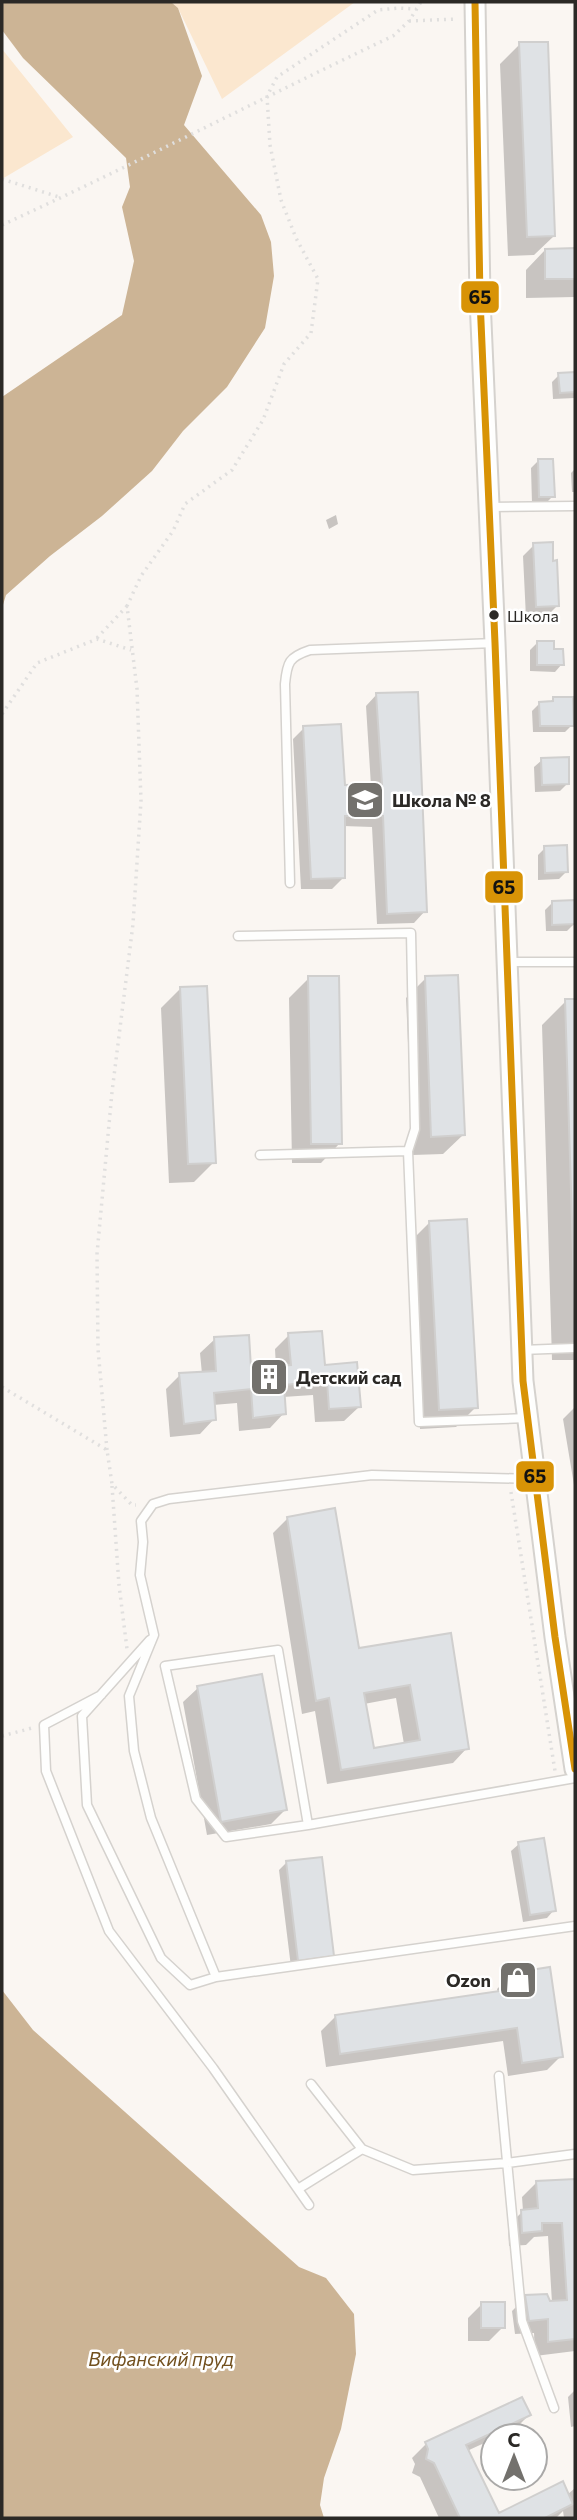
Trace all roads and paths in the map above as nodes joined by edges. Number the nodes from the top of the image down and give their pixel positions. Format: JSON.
{"nodes":[{"id":1,"x":421,"y":2,"type":"edge"},
{"id":2,"x":475,"y":2,"type":"edge"},
{"id":3,"x":416,"y":9,"type":"junction"},
{"id":4,"x":457,"y":19,"type":"dead end"},
{"id":5,"x":409,"y":21,"type":"junction"},
{"id":6,"x":267,"y":96,"type":"junction"},
{"id":7,"x":2,"y":179,"type":"edge"},
{"id":8,"x":61,"y":198,"type":"junction"},
{"id":9,"x":2,"y":225,"type":"edge"},
{"id":10,"x":575,"y":506,"type":"edge"},
{"id":11,"x":489,"y":507,"type":"junction"},
{"id":12,"x":127,"y":606,"type":"junction"},
{"id":13,"x":97,"y":639,"type":"junction"},
{"id":14,"x":495,"y":643,"type":"junction"},
{"id":15,"x":131,"y":650,"type":"junction"},
{"id":16,"x":2,"y":714,"type":"edge"},
{"id":17,"x":290,"y":883,"type":"dead end"},
{"id":18,"x":238,"y":936,"type":"dead end"},
{"id":19,"x":507,"y":962,"type":"junction"},
{"id":20,"x":575,"y":962,"type":"edge"},
{"id":21,"x":408,"y":1151,"type":"junction"},
{"id":22,"x":260,"y":1155,"type":"dead end"},
{"id":23,"x":575,"y":1348,"type":"edge"},
{"id":24,"x":521,"y":1350,"type":"junction"},
{"id":25,"x":2,"y":1387,"type":"edge"},
{"id":26,"x":527,"y":1418,"type":"junction"},
{"id":27,"x":107,"y":1450,"type":"junction"},
{"id":28,"x":509,"y":1479,"type":"junction"},
{"id":29,"x":534,"y":1479,"type":"junction"},
{"id":30,"x":112,"y":1484,"type":"junction"},
{"id":31,"x":152,"y":1504,"type":"junction"},
{"id":32,"x":154,"y":1635,"type":"junction"},
{"id":33,"x":126,"y":1667,"type":"junction"},
{"id":34,"x":101,"y":1695,"type":"junction"},
{"id":35,"x":44,"y":1725,"type":"junction"},
{"id":36,"x":2,"y":1736,"type":"edge"},
{"id":37,"x":575,"y":1769,"type":"edge"},
{"id":38,"x":575,"y":1778,"type":"edge"},
{"id":39,"x":556,"y":1782,"type":"junction"},
{"id":40,"x":308,"y":1825,"type":"junction"},
{"id":41,"x":575,"y":1926,"type":"edge"},
{"id":42,"x":216,"y":1977,"type":"junction"},
{"id":43,"x":499,"y":2076,"type":"dead end"},
{"id":44,"x":311,"y":2084,"type":"dead end"},
{"id":45,"x":362,"y":2149,"type":"junction"},
{"id":46,"x":575,"y":2154,"type":"edge"},
{"id":47,"x":507,"y":2163,"type":"junction"},
{"id":48,"x":298,"y":2189,"type":"junction"},
{"id":49,"x":309,"y":2205,"type":"dead end"},
{"id":50,"x":554,"y":2408,"type":"dead end"}],
"edges":[{"from":1,"to":3,"type":"path"},
{"from":2,"to":11,"type":"street"},
{"from":3,"to":5,"type":"path"},
{"from":3,"to":6,"type":"path"},
{"from":4,"to":5,"type":"path"},
{"from":5,"to":6,"type":"path"},
{"from":6,"to":8,"type":"path"},
{"from":6,"to":12,"type":"path"},
{"from":7,"to":8,"type":"path"},
{"from":8,"to":9,"type":"path"},
{"from":10,"to":11,"type":"lane"},
{"from":11,"to":14,"type":"street"},
{"from":12,"to":13,"type":"path"},
{"from":12,"to":15,"type":"path"},
{"from":13,"to":15,"type":"path"},
{"from":13,"to":16,"type":"path"},
{"from":14,"to":17,"type":"lane"},
{"from":14,"to":19,"type":"street"},
{"from":15,"to":27,"type":"path"},
{"from":18,"to":21,"type":"lane"},
{"from":19,"to":20,"type":"lane"},
{"from":19,"to":24,"type":"street"},
{"from":21,"to":22,"type":"lane"},
{"from":21,"to":26,"type":"lane"},
{"from":23,"to":24,"type":"lane"},
{"from":24,"to":26,"type":"street"},
{"from":25,"to":27,"type":"path"},
{"from":26,"to":29,"type":"street"},
{"from":27,"to":30,"type":"path"},
{"from":28,"to":29,"type":"lane"},
{"from":28,"to":31,"type":"lane"},
{"from":28,"to":39,"type":"path"},
{"from":29,"to":37,"type":"street"},
{"from":30,"to":31,"type":"path"},
{"from":30,"to":33,"type":"path"},
{"from":31,"to":32,"type":"lane"},
{"from":32,"to":33,"type":"lane"},
{"from":32,"to":42,"type":"lane"},
{"from":33,"to":34,"type":"lane"},
{"from":34,"to":35,"type":"lane"},
{"from":34,"to":42,"type":"lane"},
{"from":35,"to":36,"type":"path"},
{"from":35,"to":48,"type":"lane"},
{"from":38,"to":39,"type":"lane"},
{"from":39,"to":40,"type":"lane"},
{"from":40,"to":40,"type":"lane"},
{"from":41,"to":42,"type":"lane"},
{"from":43,"to":47,"type":"lane"},
{"from":44,"to":45,"type":"lane"},
{"from":45,"to":47,"type":"lane"},
{"from":45,"to":48,"type":"lane"},
{"from":46,"to":47,"type":"lane"},
{"from":47,"to":50,"type":"lane"},
{"from":48,"to":49,"type":"lane"}]}
